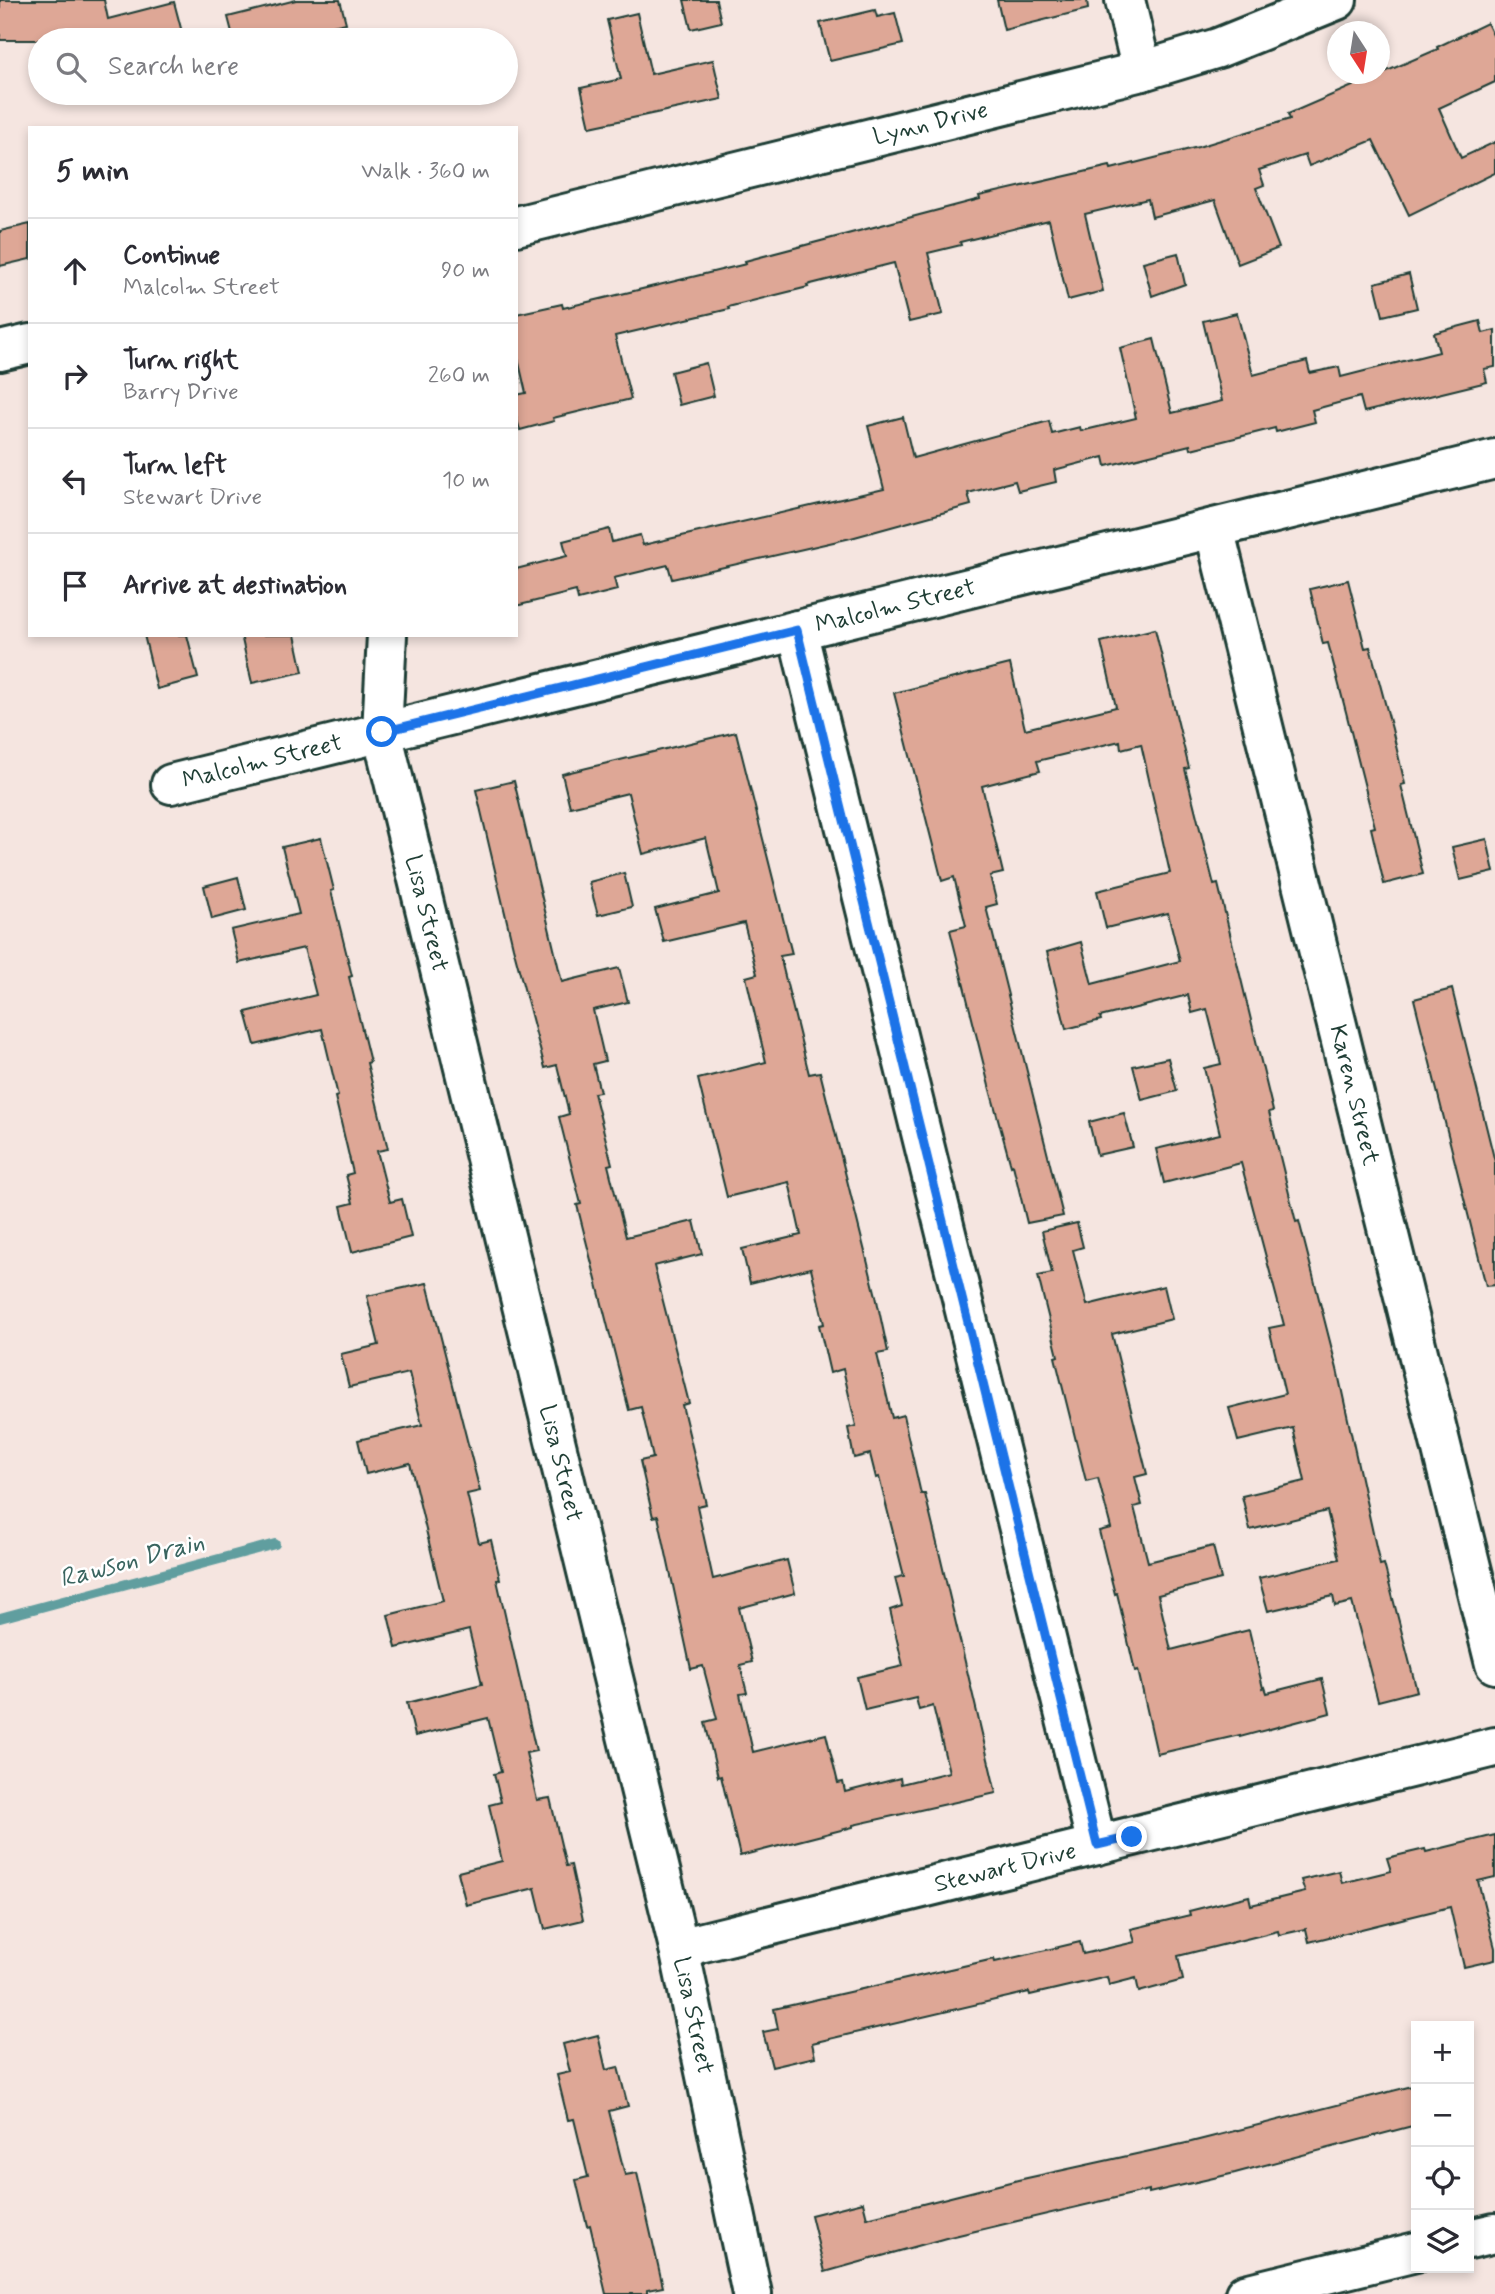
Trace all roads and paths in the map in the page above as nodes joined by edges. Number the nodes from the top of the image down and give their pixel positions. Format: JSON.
{"nodes":[{"id":1,"x":1125,"y":0,"type":"edge"},
{"id":2,"x":1337,"y":0,"type":"edge"},
{"id":3,"x":1142,"y":71,"type":"junction"},
{"id":4,"x":518,"y":226,"type":"edge"},
{"id":5,"x":28,"y":344,"type":"edge"},
{"id":6,"x":0,"y":351,"type":"edge"},
{"id":7,"x":1495,"y":458,"type":"edge"},
{"id":8,"x":1214,"y":528,"type":"junction"},
{"id":9,"x":797,"y":630,"type":"junction"},
{"id":10,"x":387,"y":637,"type":"edge"},
{"id":11,"x":382,"y":732,"type":"junction"},
{"id":12,"x":171,"y":784,"type":"dead end"},
{"id":13,"x":1495,"y":1664,"type":"edge"},
{"id":14,"x":1495,"y":1747,"type":"edge"},
{"id":15,"x":1097,"y":1845,"type":"junction"},
{"id":16,"x":679,"y":1948,"type":"junction"},
{"id":17,"x":1495,"y":2233,"type":"edge"},
{"id":18,"x":1474,"y":2238,"type":"edge"},
{"id":19,"x":1411,"y":2253,"type":"edge"},
{"id":20,"x":752,"y":2294,"type":"edge"},
{"id":21,"x":1245,"y":2294,"type":"edge"}],
"edges":[{"from":1,"to":3,"type":"street"},
{"from":2,"to":3,"type":"street","name":"Lynn Drive"},
{"from":3,"to":4,"type":"street","name":"Lynn Drive"},
{"from":5,"to":6,"type":"street"},
{"from":7,"to":8,"type":"street","name":"Malcolm Street"},
{"from":8,"to":9,"type":"street","name":"Malcolm Street"},
{"from":8,"to":13,"type":"street","name":"Karen Street"},
{"from":9,"to":11,"type":"street","name":"Malcolm Street"},
{"from":9,"to":15,"type":"street"},
{"from":10,"to":11,"type":"street","name":"Lisa Street"},
{"from":11,"to":12,"type":"street","name":"Malcolm Street"},
{"from":11,"to":16,"type":"street","name":"Lisa Street"},
{"from":14,"to":15,"type":"street","name":"Stewart Drive"},
{"from":15,"to":16,"type":"street","name":"Stewart Drive"},
{"from":16,"to":20,"type":"street","name":"Lisa Street"},
{"from":17,"to":18,"type":"street"},
{"from":19,"to":21,"type":"street"}]}
